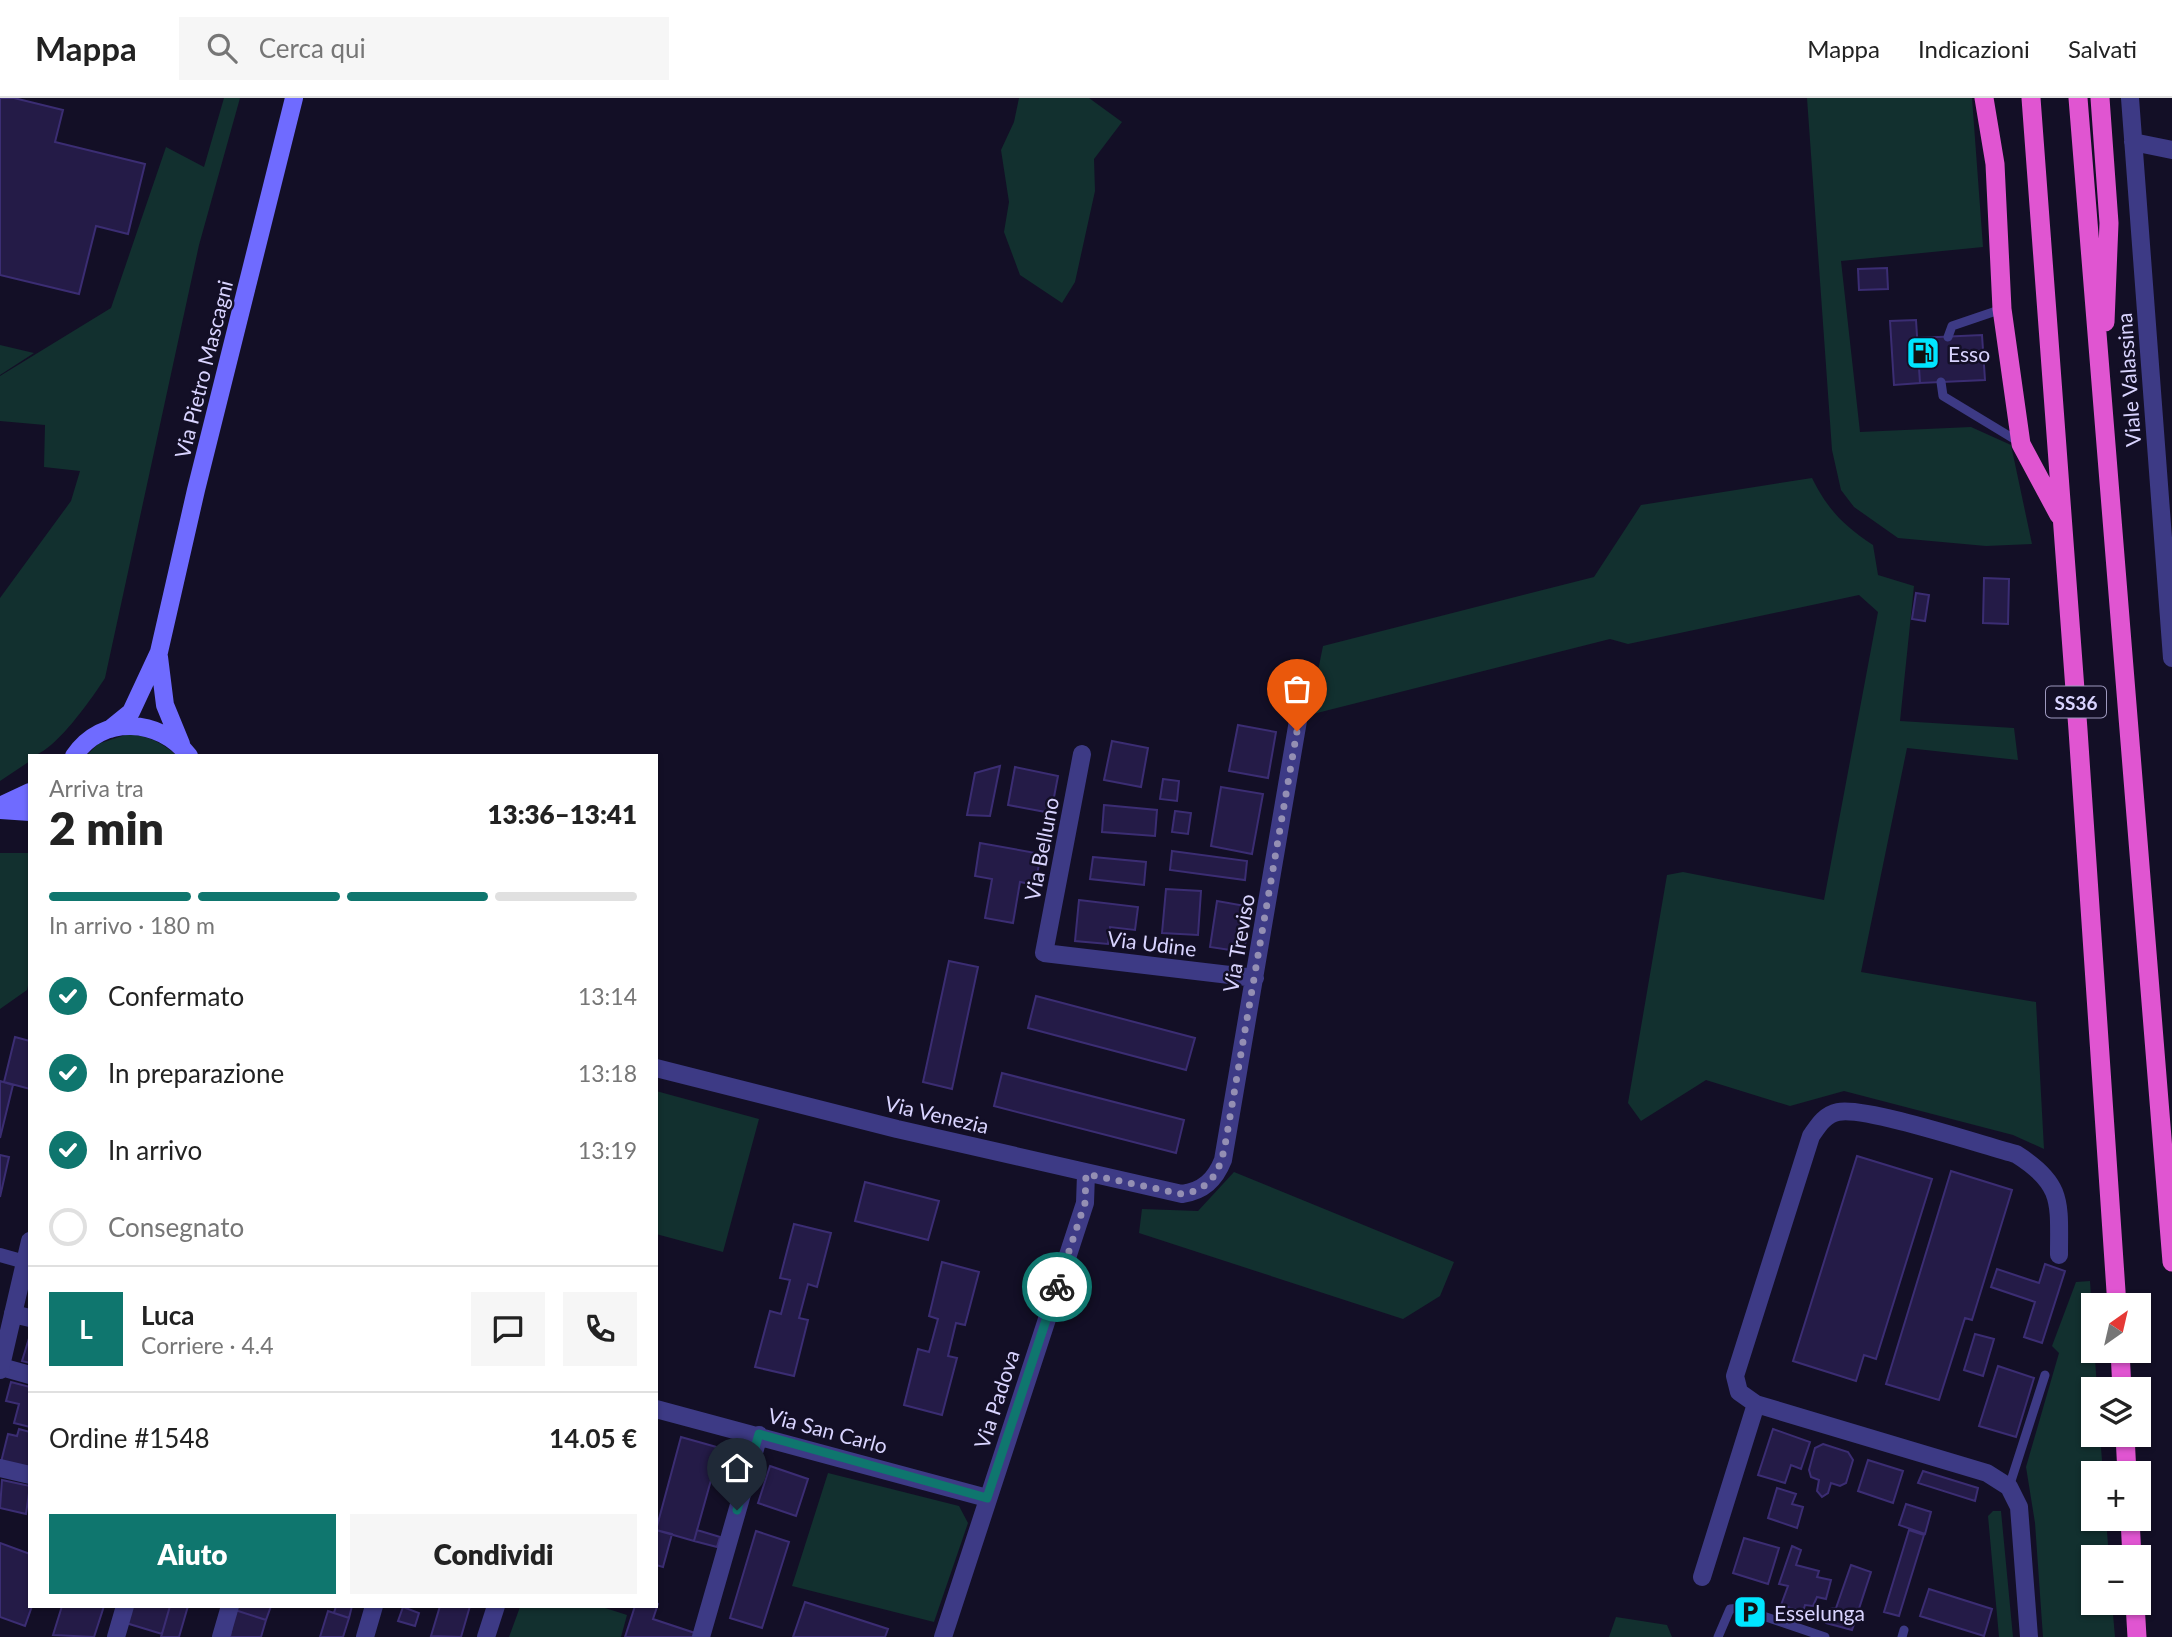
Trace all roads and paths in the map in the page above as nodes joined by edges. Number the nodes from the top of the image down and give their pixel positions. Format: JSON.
{"nodes":[{"id":1,"x":295,"y":98,"type":"edge"},
{"id":2,"x":1984,"y":98,"type":"edge"},
{"id":3,"x":1990,"y":98,"type":"edge"},
{"id":4,"x":2031,"y":98,"type":"edge"},
{"id":5,"x":2078,"y":98,"type":"edge"},
{"id":6,"x":2100,"y":98,"type":"edge"},
{"id":7,"x":2130,"y":98,"type":"edge"},
{"id":8,"x":2133,"y":142,"type":"junction"},
{"id":9,"x":2172,"y":150,"type":"edge"},
{"id":10,"x":1995,"y":164,"type":"junction"},
{"id":11,"x":2002,"y":309,"type":"junction"},
{"id":12,"x":1948,"y":337,"type":"dead end"},
{"id":13,"x":1941,"y":382,"type":"dead end"},
{"id":14,"x":2102,"y":414,"type":"junction"},
{"id":15,"x":2021,"y":444,"type":"junction"},
{"id":16,"x":2165,"y":472,"type":"edge"},
{"id":17,"x":2063,"y":523,"type":"junction"},
{"id":18,"x":159,"y":652,"type":"junction"},
{"id":19,"x":2172,"y":658,"type":"edge"},
{"id":20,"x":1301,"y":703,"type":"dead end"},
{"id":21,"x":110,"y":729,"type":"junction"},
{"id":22,"x":186,"y":752,"type":"edge"},
{"id":23,"x":76,"y":754,"type":"edge"},
{"id":24,"x":1082,"y":754,"type":"dead end"},
{"id":25,"x":28,"y":793,"type":"edge"},
{"id":26,"x":0,"y":808,"type":"edge"},
{"id":27,"x":28,"y":812,"type":"edge"},
{"id":28,"x":1044,"y":953,"type":"joint"},
{"id":29,"x":1255,"y":978,"type":"junction"},
{"id":30,"x":658,"y":1068,"type":"edge"},
{"id":31,"x":1086,"y":1174,"type":"junction"},
{"id":32,"x":1206,"y":1185,"type":"joint"},
{"id":33,"x":28,"y":1252,"type":"edge"},
{"id":34,"x":0,"y":1255,"type":"edge"},
{"id":35,"x":2059,"y":1255,"type":"dead end"},
{"id":36,"x":2172,"y":1262,"type":"edge"},
{"id":37,"x":2116,"y":1293,"type":"edge"},
{"id":38,"x":21,"y":1316,"type":"edge"},
{"id":39,"x":0,"y":1369,"type":"edge"},
{"id":40,"x":28,"y":1375,"type":"edge"},
{"id":41,"x":2045,"y":1375,"type":"dead end"},
{"id":42,"x":1756,"y":1404,"type":"junction"},
{"id":43,"x":658,"y":1409,"type":"edge"},
{"id":44,"x":759,"y":1434,"type":"junction"},
{"id":45,"x":0,"y":1468,"type":"edge"},
{"id":46,"x":28,"y":1475,"type":"edge"},
{"id":47,"x":2009,"y":1487,"type":"junction"},
{"id":48,"x":987,"y":1498,"type":"junction"},
{"id":49,"x":1702,"y":1577,"type":"dead end"},
{"id":50,"x":124,"y":1608,"type":"edge"},
{"id":51,"x":229,"y":1608,"type":"edge"},
{"id":52,"x":373,"y":1608,"type":"edge"},
{"id":53,"x":495,"y":1608,"type":"edge"},
{"id":54,"x":2136,"y":1615,"type":"edge"},
{"id":55,"x":116,"y":1637,"type":"edge"},
{"id":56,"x":221,"y":1637,"type":"edge"},
{"id":57,"x":365,"y":1637,"type":"edge"},
{"id":58,"x":486,"y":1637,"type":"edge"},
{"id":59,"x":701,"y":1637,"type":"edge"},
{"id":60,"x":943,"y":1637,"type":"edge"},
{"id":61,"x":1718,"y":1637,"type":"edge"},
{"id":62,"x":1825,"y":1637,"type":"edge"},
{"id":63,"x":2029,"y":1637,"type":"edge"},
{"id":64,"x":2137,"y":1637,"type":"edge"}],
"edges":[{"from":1,"to":18,"type":"main road","name":"Via Pietro Mascagni"},
{"from":2,"to":10,"type":"highway"},
{"from":3,"to":10,"type":"highway"},
{"from":4,"to":17,"type":"highway","number":"SS36"},
{"from":5,"to":14,"type":"highway","number":"SS36"},
{"from":6,"to":14,"type":"highway"},
{"from":7,"to":8,"type":"street","name":"Viale Valassina"},
{"from":8,"to":9,"type":"street"},
{"from":8,"to":16,"type":"street","name":"Viale Valassina"},
{"from":10,"to":11,"type":"highway"},
{"from":11,"to":12,"type":"lane"},
{"from":11,"to":15,"type":"highway"},
{"from":13,"to":15,"type":"lane"},
{"from":14,"to":36,"type":"highway","number":"SS36"},
{"from":15,"to":17,"type":"highway"},
{"from":16,"to":19,"type":"street","name":"Viale Valassina"},
{"from":17,"to":37,"type":"highway","number":"SS36"},
{"from":18,"to":21,"type":"main road","name":"Via Pietro Mascagni"},
{"from":18,"to":22,"type":"main road","name":"Via Pietro Mascagni"},
{"from":20,"to":29,"type":"street","name":"Via Treviso"},
{"from":21,"to":22,"type":"main road"},
{"from":21,"to":23,"type":"main road","name":"Via Pietro Mascagni"},
{"from":24,"to":28,"type":"street","name":"Via Belluno"},
{"from":25,"to":26,"type":"main road"},
{"from":26,"to":27,"type":"main road"},
{"from":28,"to":29,"type":"street","name":"Via Udine"},
{"from":29,"to":32,"type":"street","name":"Via Treviso"},
{"from":30,"to":31,"type":"street","name":"Via Venezia"},
{"from":31,"to":32,"type":"street","name":"Via Venezia"},
{"from":31,"to":48,"type":"street","name":"Via Padova"},
{"from":33,"to":34,"type":"street"},
{"from":33,"to":38,"type":"street"},
{"from":35,"to":42,"type":"street"},
{"from":38,"to":39,"type":"street"},
{"from":39,"to":40,"type":"street"},
{"from":41,"to":47,"type":"lane"},
{"from":42,"to":47,"type":"street"},
{"from":42,"to":49,"type":"street"},
{"from":43,"to":44,"type":"street","name":"Via San Carlo"},
{"from":44,"to":48,"type":"street","name":"Via San Carlo"},
{"from":44,"to":59,"type":"street"},
{"from":45,"to":46,"type":"street"},
{"from":47,"to":63,"type":"street"},
{"from":48,"to":60,"type":"street","name":"Via Padova"},
{"from":50,"to":55,"type":"street"},
{"from":51,"to":56,"type":"street"},
{"from":52,"to":57,"type":"street"},
{"from":53,"to":58,"type":"street"},
{"from":54,"to":64,"type":"highway"},
{"from":61,"to":62,"type":"lane"}]}
